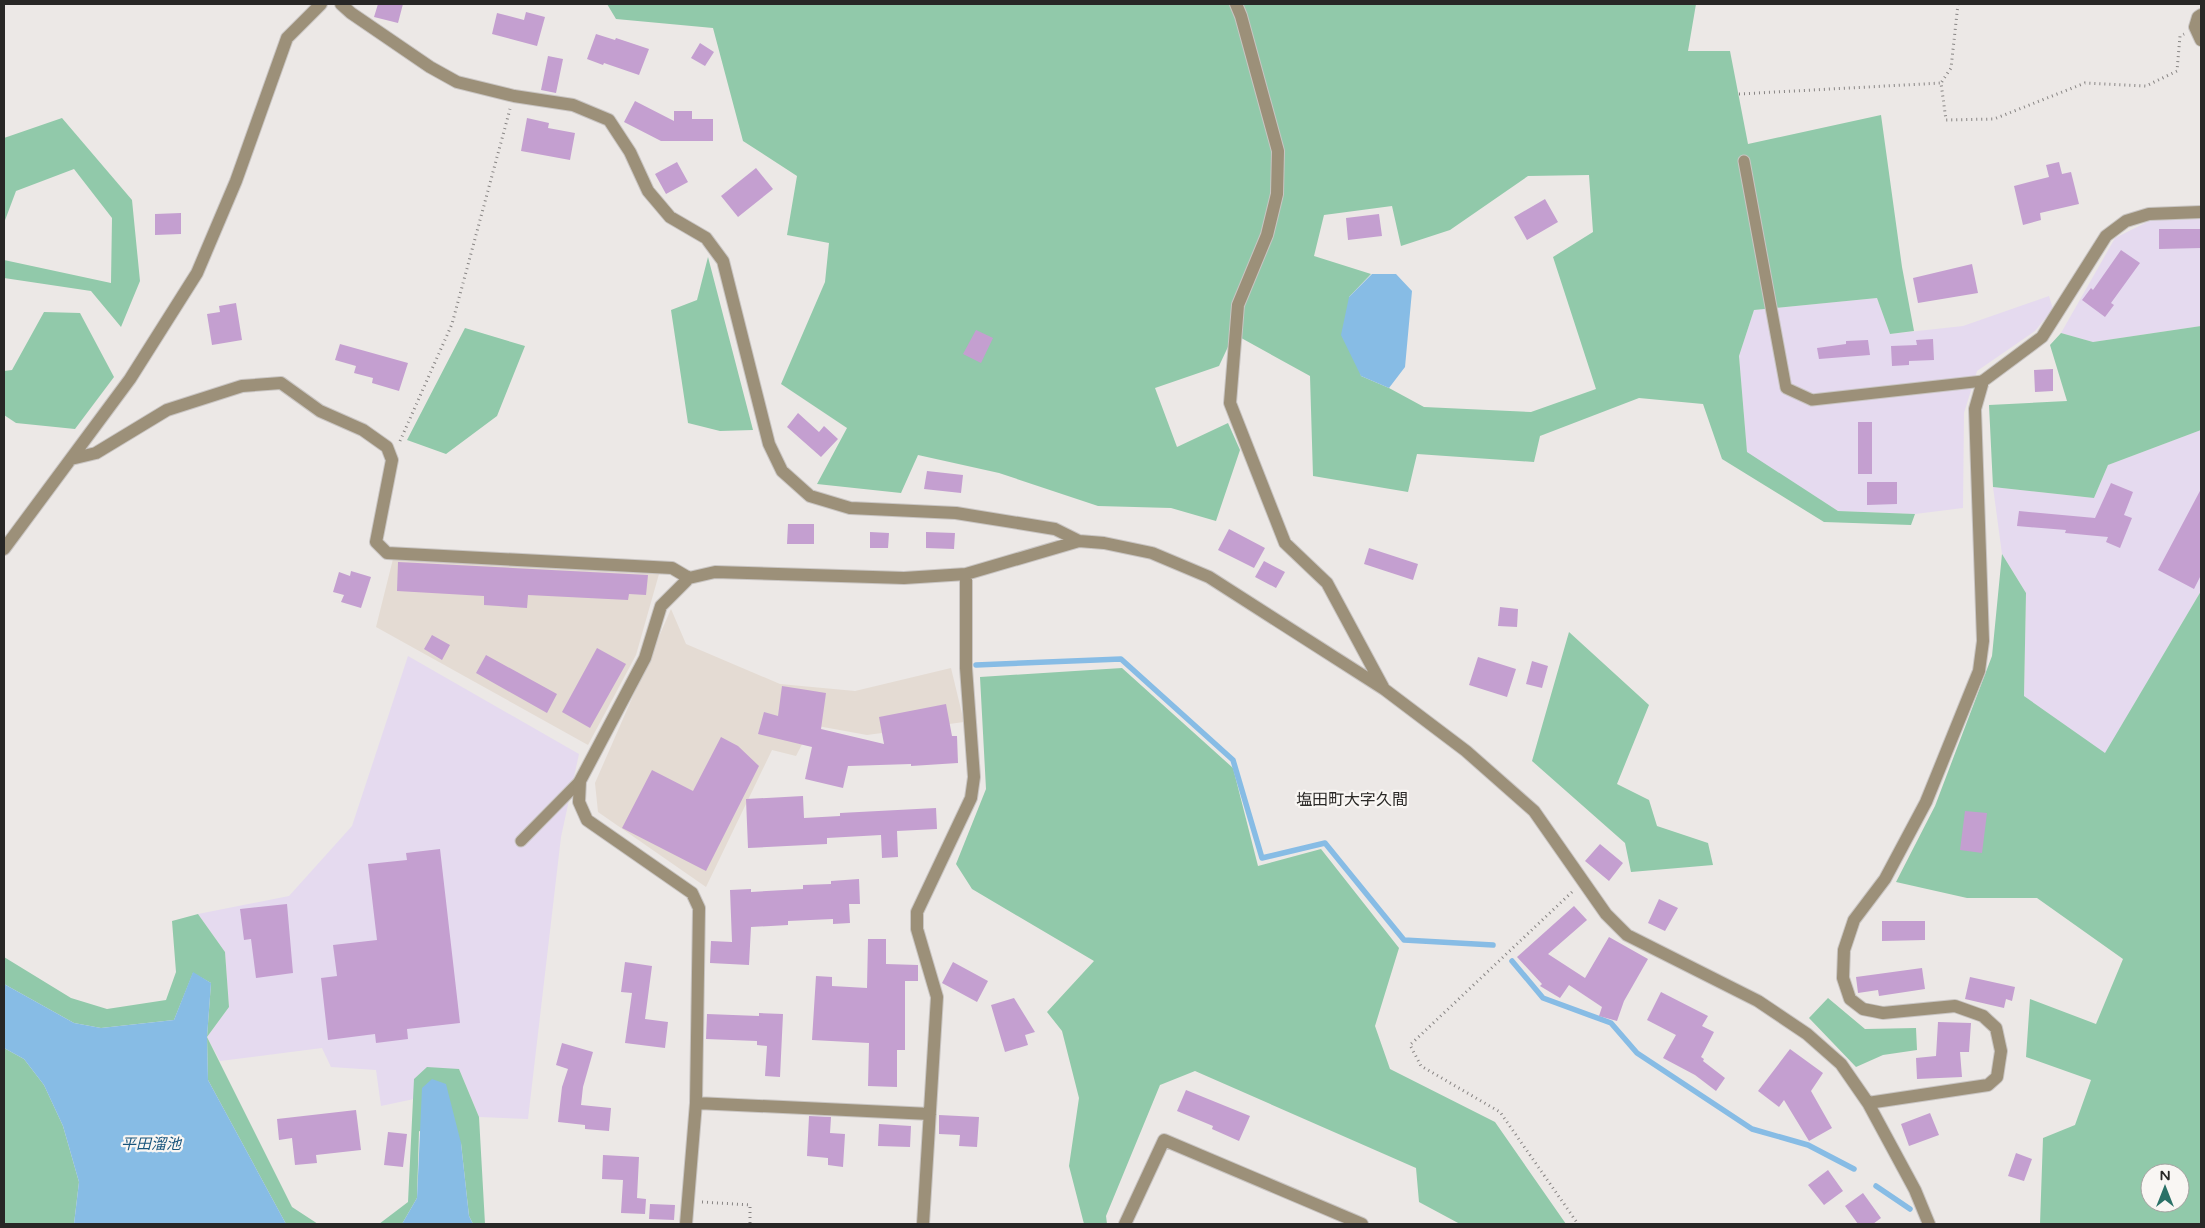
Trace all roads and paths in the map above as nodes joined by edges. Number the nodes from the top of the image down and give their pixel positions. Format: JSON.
{"nodes":[{"id":1,"x":321,"y":4,"type":"edge"},
{"id":2,"x":341,"y":4,"type":"edge"},
{"id":3,"x":1236,"y":4,"type":"edge"},
{"id":4,"x":1958,"y":4,"type":"edge"},
{"id":5,"x":2201,"y":15,"type":"edge"},
{"id":6,"x":2195,"y":27,"type":"junction"},
{"id":7,"x":2201,"y":40,"type":"edge"},
{"id":8,"x":1941,"y":83,"type":"junction"},
{"id":9,"x":1739,"y":94,"type":"dead end"},
{"id":10,"x":514,"y":96,"type":"junction"},
{"id":11,"x":1744,"y":161,"type":"dead end"},
{"id":12,"x":2201,"y":212,"type":"edge"},
{"id":13,"x":1983,"y":382,"type":"junction"},
{"id":14,"x":70,"y":459,"type":"junction"},
{"id":15,"x":392,"y":460,"type":"junction"},
{"id":16,"x":1079,"y":541,"type":"junction"},
{"id":17,"x":4,"y":549,"type":"edge"},
{"id":18,"x":966,"y":574,"type":"junction"},
{"id":19,"x":689,"y":578,"type":"junction"},
{"id":20,"x":1384,"y":689,"type":"junction"},
{"id":21,"x":580,"y":781,"type":"junction"},
{"id":22,"x":521,"y":841,"type":"dead end"},
{"id":23,"x":1583,"y":882,"type":"junction"},
{"id":24,"x":696,"y":1103,"type":"junction"},
{"id":25,"x":1868,"y":1103,"type":"junction"},
{"id":26,"x":930,"y":1114,"type":"junction"},
{"id":27,"x":688,"y":1202,"type":"junction"},
{"id":28,"x":686,"y":1224,"type":"edge"},
{"id":29,"x":750,"y":1224,"type":"edge"},
{"id":30,"x":923,"y":1224,"type":"edge"},
{"id":31,"x":1125,"y":1224,"type":"edge"},
{"id":32,"x":1362,"y":1224,"type":"edge"},
{"id":33,"x":1578,"y":1224,"type":"edge"},
{"id":34,"x":1929,"y":1224,"type":"edge"}],
"edges":[{"from":1,"to":14,"type":"street"},
{"from":2,"to":10,"type":"street"},
{"from":3,"to":20,"type":"street"},
{"from":4,"to":8,"type":"path"},
{"from":5,"to":6,"type":"street"},
{"from":6,"to":7,"type":"street"},
{"from":6,"to":8,"type":"path"},
{"from":8,"to":9,"type":"path"},
{"from":10,"to":15,"type":"path"},
{"from":10,"to":16,"type":"street"},
{"from":11,"to":13,"type":"lane"},
{"from":12,"to":13,"type":"street"},
{"from":13,"to":25,"type":"street"},
{"from":14,"to":15,"type":"street"},
{"from":14,"to":17,"type":"street"},
{"from":15,"to":19,"type":"street"},
{"from":16,"to":18,"type":"street"},
{"from":16,"to":20,"type":"street"},
{"from":18,"to":19,"type":"street"},
{"from":18,"to":26,"type":"street"},
{"from":19,"to":21,"type":"street"},
{"from":20,"to":23,"type":"street"},
{"from":21,"to":22,"type":"lane"},
{"from":21,"to":24,"type":"street"},
{"from":23,"to":25,"type":"street"},
{"from":23,"to":33,"type":"path"},
{"from":24,"to":26,"type":"street"},
{"from":24,"to":27,"type":"street"},
{"from":25,"to":34,"type":"street"},
{"from":26,"to":30,"type":"street"},
{"from":27,"to":28,"type":"street"},
{"from":27,"to":29,"type":"path"},
{"from":31,"to":32,"type":"street"}]}
